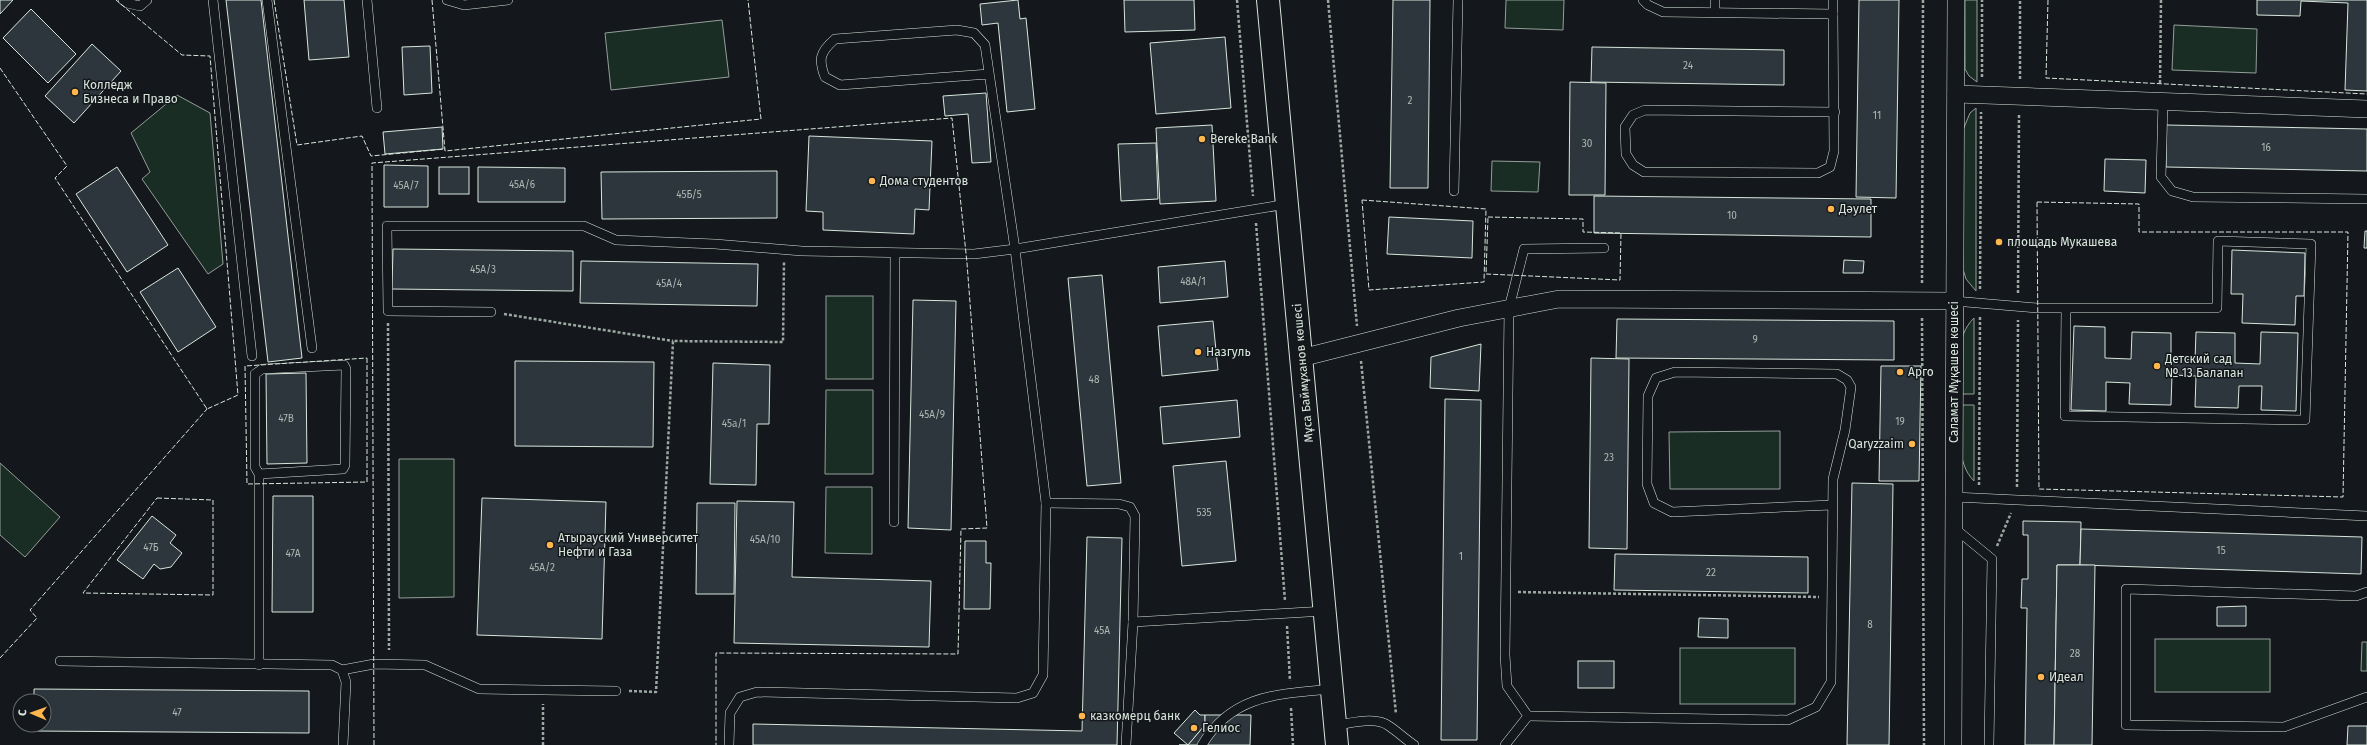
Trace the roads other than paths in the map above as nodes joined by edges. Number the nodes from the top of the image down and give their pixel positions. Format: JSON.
{"nodes":[{"id":1,"x":124,"y":0,"type":"edge"},
{"id":2,"x":147,"y":0,"type":"edge"},
{"id":3,"x":213,"y":0,"type":"edge"},
{"id":4,"x":268,"y":0,"type":"edge"},
{"id":5,"x":367,"y":0,"type":"edge"},
{"id":6,"x":447,"y":0,"type":"edge"},
{"id":7,"x":508,"y":0,"type":"edge"},
{"id":8,"x":1268,"y":0,"type":"edge"},
{"id":9,"x":1458,"y":0,"type":"edge"},
{"id":10,"x":1643,"y":0,"type":"edge"},
{"id":11,"x":1715,"y":0,"type":"edge"},
{"id":12,"x":1833,"y":0,"type":"edge"},
{"id":13,"x":1956,"y":0,"type":"edge"},
{"id":14,"x":1715,"y":12,"type":"junction"},
{"id":15,"x":1833,"y":14,"type":"junction"},
{"id":16,"x":989,"y":74,"type":"junction"},
{"id":17,"x":1956,"y":94,"type":"junction"},
{"id":18,"x":2163,"y":101,"type":"junction"},
{"id":19,"x":377,"y":108,"type":"dead end"},
{"id":20,"x":2367,"y":109,"type":"edge"},
{"id":21,"x":1835,"y":112,"type":"junction"},
{"id":22,"x":1454,"y":191,"type":"dead end"},
{"id":23,"x":2367,"y":199,"type":"edge"},
{"id":24,"x":1287,"y":204,"type":"junction"},
{"id":25,"x":1604,"y":248,"type":"dead end"},
{"id":26,"x":1015,"y":249,"type":"junction"},
{"id":27,"x":895,"y":254,"type":"junction"},
{"id":28,"x":1954,"y":300,"type":"junction"},
{"id":29,"x":1509,"y":308,"type":"junction"},
{"id":30,"x":2066,"y":308,"type":"junction"},
{"id":31,"x":491,"y":312,"type":"road end"},
{"id":32,"x":312,"y":348,"type":"dead end"},
{"id":33,"x":252,"y":356,"type":"dead end"},
{"id":34,"x":1301,"y":358,"type":"junction"},
{"id":35,"x":259,"y":474,"type":"junction"},
{"id":36,"x":1954,"y":497,"type":"junction"},
{"id":37,"x":1046,"y":503,"type":"junction"},
{"id":38,"x":1832,"y":505,"type":"junction"},
{"id":39,"x":2367,"y":516,"type":"edge"},
{"id":40,"x":894,"y":522,"type":"dead end"},
{"id":41,"x":1954,"y":527,"type":"junction"},
{"id":42,"x":2367,"y":592,"type":"edge"},
{"id":43,"x":1326,"y":611,"type":"junction"},
{"id":44,"x":1133,"y":622,"type":"junction"},
{"id":45,"x":60,"y":661,"type":"dead end"},
{"id":46,"x":259,"y":665,"type":"junction"},
{"id":47,"x":342,"y":670,"type":"junction"},
{"id":48,"x":1332,"y":689,"type":"junction"},
{"id":49,"x":616,"y":691,"type":"road end"},
{"id":50,"x":2367,"y":697,"type":"edge"},
{"id":51,"x":1528,"y":716,"type":"junction"},
{"id":52,"x":1337,"y":735,"type":"edge"},
{"id":53,"x":343,"y":745,"type":"edge"},
{"id":54,"x":729,"y":745,"type":"edge"},
{"id":55,"x":1126,"y":745,"type":"edge"},
{"id":56,"x":1202,"y":745,"type":"edge"},
{"id":57,"x":1414,"y":745,"type":"edge"},
{"id":58,"x":1505,"y":745,"type":"edge"},
{"id":59,"x":1953,"y":745,"type":"edge"},
{"id":60,"x":1989,"y":745,"type":"edge"}],
"edges":[{"from":1,"to":2,"type":"lane"},
{"from":3,"to":33,"type":"lane"},
{"from":4,"to":32,"type":"lane"},
{"from":5,"to":19,"type":"lane"},
{"from":6,"to":7,"type":"lane"},
{"from":8,"to":24,"type":"main road","name":"Мұса Баймұханов көшесі"},
{"from":9,"to":22,"type":"lane"},
{"from":10,"to":14,"type":"lane"},
{"from":11,"to":14,"type":"lane"},
{"from":12,"to":15,"type":"lane"},
{"from":13,"to":17,"type":"street","name":"Саламат Мұқашев көшесі"},
{"from":14,"to":15,"type":"lane"},
{"from":15,"to":21,"type":"lane"},
{"from":16,"to":16,"type":"lane"},
{"from":16,"to":26,"type":"lane"},
{"from":17,"to":18,"type":"street"},
{"from":17,"to":28,"type":"street","name":"Саламат Мұқашев көшесі"},
{"from":18,"to":20,"type":"street"},
{"from":18,"to":23,"type":"lane"},
{"from":21,"to":21,"type":"lane"},
{"from":24,"to":26,"type":"lane"},
{"from":24,"to":34,"type":"main road","name":"Мұса Баймұханов көшесі"},
{"from":25,"to":29,"type":"lane"},
{"from":26,"to":27,"type":"lane"},
{"from":26,"to":37,"type":"lane"},
{"from":27,"to":31,"type":"lane"},
{"from":27,"to":40,"type":"lane"},
{"from":28,"to":29,"type":"street"},
{"from":28,"to":30,"type":"lane"},
{"from":28,"to":36,"type":"street","name":"Саламат Мұқашев көшесі"},
{"from":29,"to":34,"type":"street"},
{"from":29,"to":51,"type":"lane"},
{"from":30,"to":30,"type":"lane"},
{"from":34,"to":43,"type":"main road","name":"Мұса Баймұханов көшесі"},
{"from":35,"to":35,"type":"lane"},
{"from":35,"to":46,"type":"lane"},
{"from":36,"to":39,"type":"lane"},
{"from":36,"to":41,"type":"street","name":"Саламат Мұқашев көшесі"},
{"from":37,"to":44,"type":"lane"},
{"from":37,"to":54,"type":"lane"},
{"from":38,"to":38,"type":"lane"},
{"from":38,"to":51,"type":"lane"},
{"from":41,"to":59,"type":"street","name":"Саламат Мұқашев көшесі"},
{"from":41,"to":60,"type":"lane"},
{"from":42,"to":50,"type":"lane"},
{"from":43,"to":44,"type":"lane"},
{"from":43,"to":48,"type":"main road","name":"Мұса Баймұханов көшесі"},
{"from":44,"to":55,"type":"lane"},
{"from":45,"to":46,"type":"lane"},
{"from":46,"to":47,"type":"lane"},
{"from":47,"to":49,"type":"lane"},
{"from":47,"to":53,"type":"lane"},
{"from":48,"to":52,"type":"main road","name":"Мұса Баймұханов көшесі"},
{"from":48,"to":56,"type":"lane"},
{"from":51,"to":58,"type":"lane"},
{"from":52,"to":57,"type":"lane"}]}
